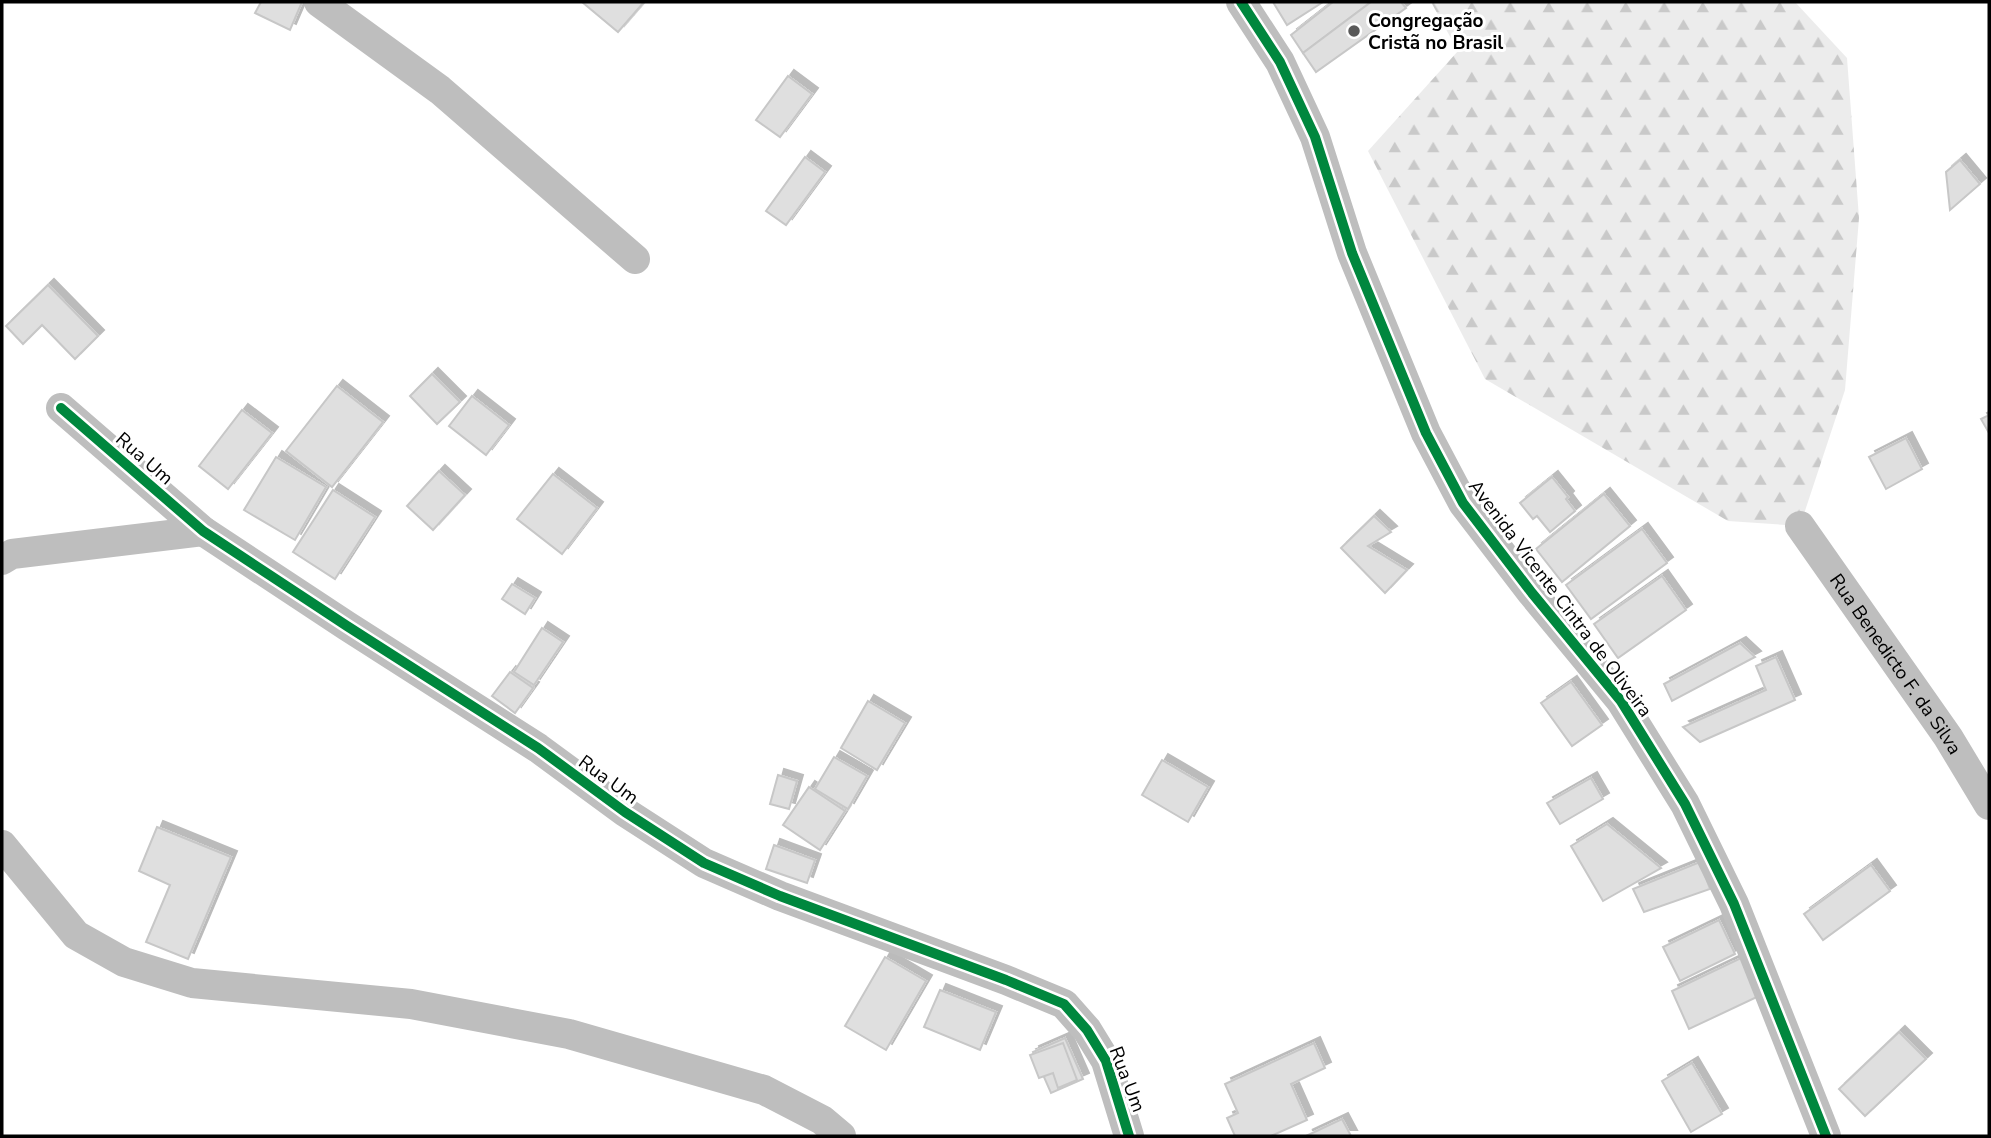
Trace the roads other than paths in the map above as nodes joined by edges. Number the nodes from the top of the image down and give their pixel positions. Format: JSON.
{"nodes":[{"id":1,"x":319,"y":2,"type":"edge"},
{"id":2,"x":1241,"y":2,"type":"edge"},
{"id":3,"x":635,"y":259,"type":"dead end"},
{"id":4,"x":61,"y":408,"type":"dead end"},
{"id":5,"x":1800,"y":526,"type":"dead end"},
{"id":6,"x":203,"y":531,"type":"junction"},
{"id":7,"x":2,"y":559,"type":"edge"},
{"id":8,"x":1989,"y":805,"type":"edge"},
{"id":9,"x":2,"y":845,"type":"edge"},
{"id":10,"x":841,"y":1136,"type":"edge"},
{"id":11,"x":1129,"y":1136,"type":"edge"},
{"id":12,"x":1826,"y":1136,"type":"edge"}],
"edges":[{"from":1,"to":3,"type":"street"},
{"from":2,"to":12,"type":"street","name":"Avenida Vicente Cintra de Oliveira"},
{"from":4,"to":6,"type":"street","name":"Rua Um"},
{"from":5,"to":8,"type":"street","name":"Rua Benedicto F. da Silva"},
{"from":6,"to":7,"type":"street"},
{"from":6,"to":11,"type":"street","name":"Rua Um"},
{"from":9,"to":10,"type":"street"}]}
